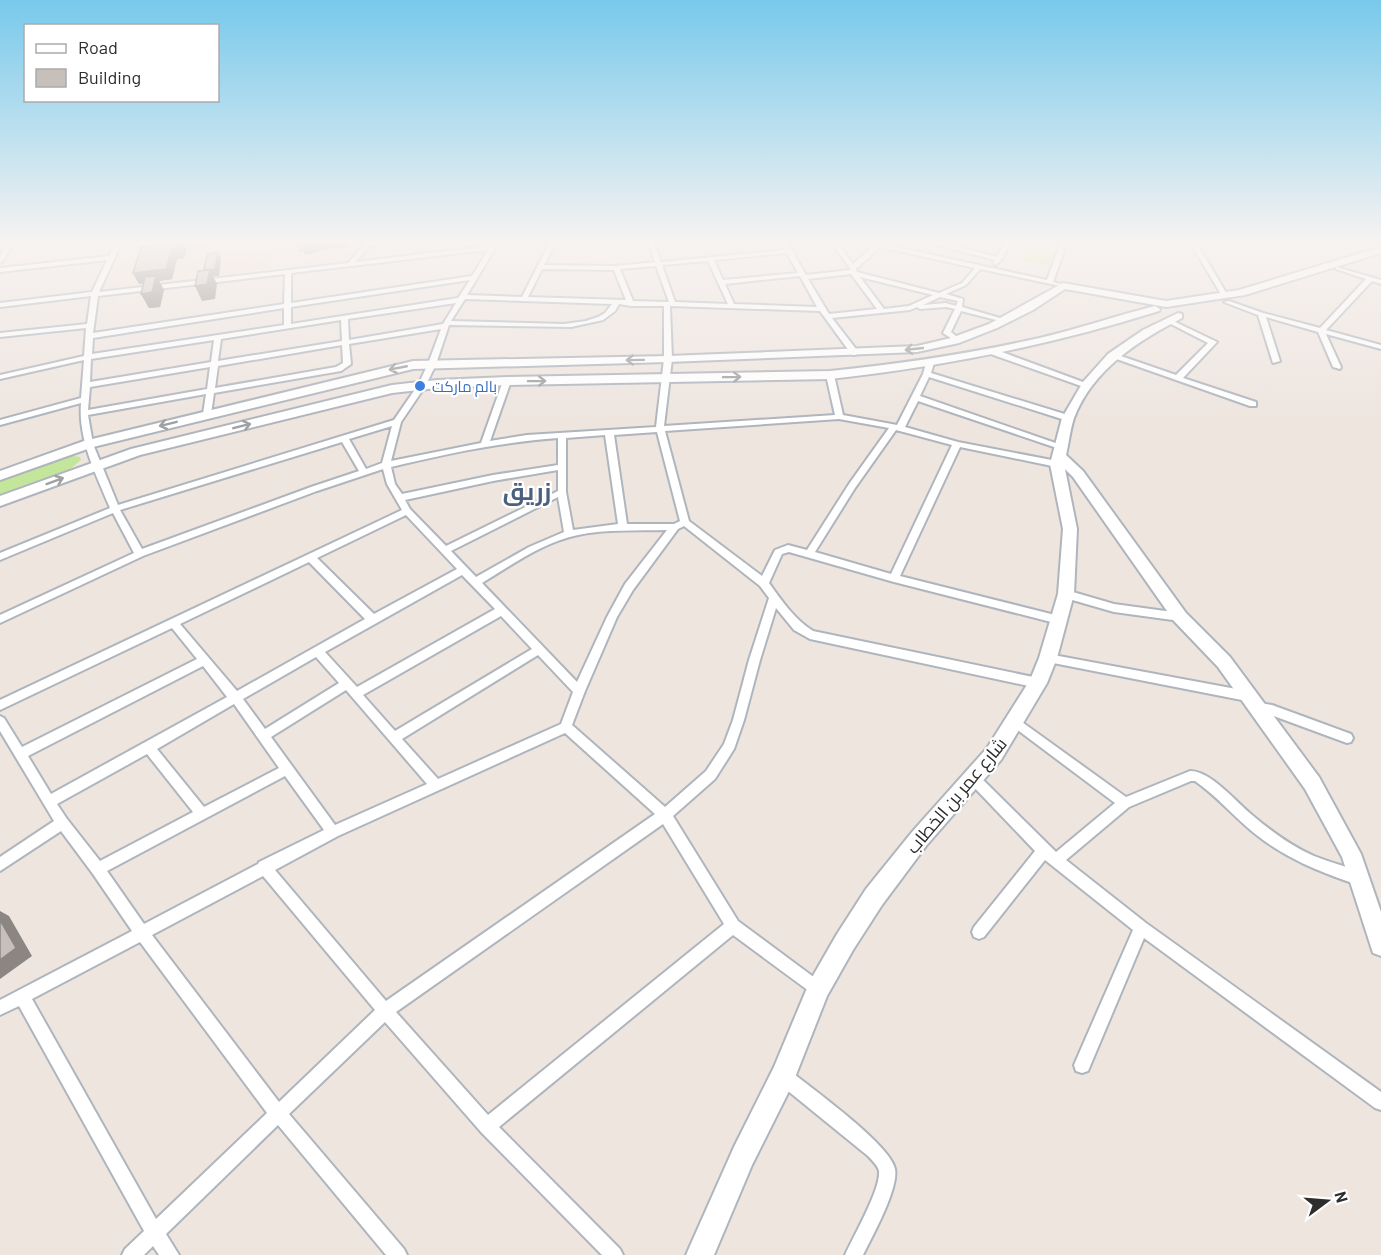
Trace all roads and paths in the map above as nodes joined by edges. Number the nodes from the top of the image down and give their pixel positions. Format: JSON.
{"nodes":[{"id":1,"x":960,"y":300,"type":"edge"},
{"id":2,"x":38,"y":301,"type":"edge"},
{"id":3,"x":93,"y":301,"type":"edge"},
{"id":4,"x":288,"y":301,"type":"edge"},
{"id":5,"x":312,"y":301,"type":"edge"},
{"id":6,"x":446,"y":301,"type":"edge"},
{"id":7,"x":461,"y":301,"type":"edge"},
{"id":8,"x":560,"y":301,"type":"edge"},
{"id":9,"x":630,"y":301,"type":"edge"},
{"id":10,"x":669,"y":301,"type":"edge"},
{"id":11,"x":730,"y":301,"type":"edge"},
{"id":12,"x":818,"y":301,"type":"edge"},
{"id":13,"x":875,"y":301,"type":"edge"},
{"id":14,"x":925,"y":301,"type":"edge"},
{"id":15,"x":1042,"y":301,"type":"edge"},
{"id":16,"x":1131,"y":301,"type":"edge"},
{"id":17,"x":1213,"y":301,"type":"edge"},
{"id":18,"x":1222,"y":301,"type":"edge"},
{"id":19,"x":1230,"y":301,"type":"edge"},
{"id":20,"x":1350,"y":301,"type":"edge"},
{"id":21,"x":616,"y":303,"type":"junction"},
{"id":22,"x":288,"y":304,"type":"junction"},
{"id":23,"x":631,"y":304,"type":"junction"},
{"id":24,"x":0,"y":305,"type":"edge"},
{"id":25,"x":670,"y":305,"type":"junction"},
{"id":26,"x":732,"y":306,"type":"junction"},
{"id":27,"x":1158,"y":307,"type":"junction"},
{"id":28,"x":910,"y":308,"type":"junction"},
{"id":29,"x":959,"y":308,"type":"junction"},
{"id":30,"x":822,"y":309,"type":"junction"},
{"id":31,"x":882,"y":311,"type":"junction"},
{"id":32,"x":1261,"y":314,"type":"junction"},
{"id":33,"x":829,"y":316,"type":"junction"},
{"id":34,"x":344,"y":317,"type":"junction"},
{"id":35,"x":1176,"y":317,"type":"junction"},
{"id":36,"x":1004,"y":320,"type":"junction"},
{"id":37,"x":447,"y":324,"type":"junction"},
{"id":38,"x":90,"y":326,"type":"junction"},
{"id":39,"x":287,"y":326,"type":"junction"},
{"id":40,"x":1321,"y":331,"type":"junction"},
{"id":41,"x":1147,"y":332,"type":"junction"},
{"id":42,"x":0,"y":335,"type":"edge"},
{"id":43,"x":90,"y":336,"type":"junction"},
{"id":44,"x":218,"y":337,"type":"junction"},
{"id":45,"x":957,"y":340,"type":"junction"},
{"id":46,"x":347,"y":341,"type":"junction"},
{"id":47,"x":1381,"y":347,"type":"edge"},
{"id":48,"x":991,"y":351,"type":"junction"},
{"id":49,"x":855,"y":353,"type":"junction"},
{"id":50,"x":1112,"y":356,"type":"junction"},
{"id":51,"x":89,"y":357,"type":"junction"},
{"id":52,"x":668,"y":359,"type":"junction"},
{"id":53,"x":1276,"y":361,"type":"dead end"},
{"id":54,"x":213,"y":363,"type":"junction"},
{"id":55,"x":432,"y":364,"type":"junction"},
{"id":56,"x":1337,"y":367,"type":"dead end"},
{"id":57,"x":928,"y":369,"type":"junction"},
{"id":58,"x":830,"y":375,"type":"junction"},
{"id":59,"x":0,"y":377,"type":"edge"},
{"id":60,"x":665,"y":378,"type":"junction"},
{"id":61,"x":1178,"y":378,"type":"junction"},
{"id":62,"x":507,"y":381,"type":"junction"},
{"id":63,"x":86,"y":385,"type":"junction"},
{"id":64,"x":1087,"y":385,"type":"junction"},
{"id":65,"x":422,"y":386,"type":"junction"},
{"id":66,"x":210,"y":390,"type":"junction"},
{"id":67,"x":915,"y":397,"type":"junction"},
{"id":68,"x":85,"y":399,"type":"junction"},
{"id":69,"x":1253,"y":404,"type":"dead end"},
{"id":70,"x":84,"y":413,"type":"junction"},
{"id":71,"x":207,"y":414,"type":"junction"},
{"id":72,"x":839,"y":417,"type":"junction"},
{"id":73,"x":1068,"y":418,"type":"junction"},
{"id":74,"x":397,"y":422,"type":"junction"},
{"id":75,"x":0,"y":423,"type":"edge"},
{"id":76,"x":660,"y":428,"type":"junction"},
{"id":77,"x":897,"y":428,"type":"junction"},
{"id":78,"x":609,"y":432,"type":"junction"},
{"id":79,"x":562,"y":435,"type":"junction"},
{"id":80,"x":344,"y":438,"type":"junction"},
{"id":81,"x":89,"y":444,"type":"junction"},
{"id":82,"x":485,"y":444,"type":"junction"},
{"id":83,"x":957,"y":444,"type":"junction"},
{"id":84,"x":1058,"y":455,"type":"junction"},
{"id":85,"x":96,"y":465,"type":"junction"},
{"id":86,"x":386,"y":465,"type":"junction"},
{"id":87,"x":561,"y":467,"type":"junction"},
{"id":88,"x":364,"y":472,"type":"junction"},
{"id":89,"x":0,"y":476,"type":"edge"},
{"id":90,"x":562,"y":492,"type":"junction"},
{"id":91,"x":399,"y":498,"type":"junction"},
{"id":92,"x":0,"y":501,"type":"edge"},
{"id":93,"x":115,"y":509,"type":"junction"},
{"id":94,"x":407,"y":511,"type":"junction"},
{"id":95,"x":680,"y":524,"type":"junction"},
{"id":96,"x":623,"y":528,"type":"junction"},
{"id":97,"x":568,"y":534,"type":"junction"},
{"id":98,"x":445,"y":550,"type":"junction"},
{"id":99,"x":141,"y":554,"type":"junction"},
{"id":100,"x":809,"y":554,"type":"junction"},
{"id":101,"x":0,"y":557,"type":"edge"},
{"id":102,"x":310,"y":557,"type":"junction"},
{"id":103,"x":464,"y":570,"type":"junction"},
{"id":104,"x":894,"y":578,"type":"junction"},
{"id":105,"x":476,"y":582,"type":"junction"},
{"id":106,"x":764,"y":584,"type":"junction"},
{"id":107,"x":1066,"y":594,"type":"junction"},
{"id":108,"x":774,"y":598,"type":"junction"},
{"id":109,"x":502,"y":610,"type":"junction"},
{"id":110,"x":1180,"y":617,"type":"junction"},
{"id":111,"x":0,"y":619,"type":"edge"},
{"id":112,"x":372,"y":619,"type":"junction"},
{"id":113,"x":1059,"y":620,"type":"junction"},
{"id":114,"x":174,"y":623,"type":"junction"},
{"id":115,"x":540,"y":649,"type":"junction"},
{"id":116,"x":318,"y":651,"type":"junction"},
{"id":117,"x":1048,"y":658,"type":"junction"},
{"id":118,"x":204,"y":661,"type":"junction"},
{"id":119,"x":1038,"y":683,"type":"junction"},
{"id":120,"x":351,"y":689,"type":"junction"},
{"id":121,"x":579,"y":691,"type":"junction"},
{"id":122,"x":236,"y":699,"type":"junction"},
{"id":123,"x":1250,"y":701,"type":"junction"},
{"id":124,"x":0,"y":705,"type":"edge"},
{"id":125,"x":0,"y":721,"type":"edge"},
{"id":126,"x":1015,"y":722,"type":"junction"},
{"id":127,"x":567,"y":727,"type":"junction"},
{"id":128,"x":263,"y":736,"type":"junction"},
{"id":129,"x":395,"y":737,"type":"junction"},
{"id":130,"x":1347,"y":738,"type":"dead end"},
{"id":131,"x":149,"y":748,"type":"junction"},
{"id":132,"x":20,"y":754,"type":"junction"},
{"id":133,"x":288,"y":770,"type":"junction"},
{"id":134,"x":974,"y":779,"type":"junction"},
{"id":135,"x":436,"y":785,"type":"junction"},
{"id":136,"x":49,"y":802,"type":"junction"},
{"id":137,"x":1125,"y":803,"type":"junction"},
{"id":138,"x":201,"y":814,"type":"junction"},
{"id":139,"x":665,"y":815,"type":"junction"},
{"id":140,"x":62,"y":823,"type":"junction"},
{"id":141,"x":333,"y":832,"type":"junction"},
{"id":142,"x":1049,"y":856,"type":"junction"},
{"id":143,"x":0,"y":865,"type":"edge"},
{"id":144,"x":264,"y":867,"type":"junction"},
{"id":145,"x":98,"y":870,"type":"junction"},
{"id":146,"x":1361,"y":880,"type":"junction"},
{"id":147,"x":733,"y":926,"type":"junction"},
{"id":148,"x":1141,"y":928,"type":"junction"},
{"id":149,"x":141,"y":932,"type":"junction"},
{"id":150,"x":979,"y":932,"type":"dead end"},
{"id":151,"x":1381,"y":945,"type":"edge"},
{"id":152,"x":818,"y":989,"type":"junction"},
{"id":153,"x":22,"y":996,"type":"junction"},
{"id":154,"x":0,"y":1008,"type":"edge"},
{"id":155,"x":386,"y":1011,"type":"junction"},
{"id":156,"x":1083,"y":1065,"type":"dead end"},
{"id":157,"x":783,"y":1076,"type":"junction"},
{"id":158,"x":1381,"y":1102,"type":"edge"},
{"id":159,"x":277,"y":1112,"type":"junction"},
{"id":160,"x":487,"y":1126,"type":"junction"},
{"id":161,"x":154,"y":1232,"type":"junction"},
{"id":162,"x":131,"y":1255,"type":"edge"},
{"id":163,"x":170,"y":1255,"type":"edge"},
{"id":164,"x":398,"y":1255,"type":"edge"},
{"id":165,"x":614,"y":1255,"type":"edge"},
{"id":166,"x":700,"y":1255,"type":"edge"},
{"id":167,"x":854,"y":1255,"type":"edge"}],
"edges":[{"from":1,"to":29,"type":"street"},
{"from":2,"to":24,"type":"street"},
{"from":3,"to":38,"type":"street"},
{"from":4,"to":22,"type":"street"},
{"from":5,"to":22,"type":"street"},
{"from":6,"to":34,"type":"street"},
{"from":7,"to":37,"type":"street"},
{"from":8,"to":21,"type":"street"},
{"from":9,"to":23,"type":"street"},
{"from":10,"to":25,"type":"street"},
{"from":11,"to":26,"type":"street"},
{"from":12,"to":30,"type":"street"},
{"from":13,"to":31,"type":"street"},
{"from":14,"to":28,"type":"street"},
{"from":15,"to":36,"type":"street"},
{"from":16,"to":27,"type":"street"},
{"from":17,"to":27,"type":"street"},
{"from":18,"to":35,"type":"street","name":"شارع عمر بن الخطاب"},
{"from":19,"to":32,"type":"street"},
{"from":20,"to":40,"type":"street"},
{"from":21,"to":23,"type":"street"},
{"from":21,"to":37,"type":"street"},
{"from":22,"to":39,"type":"street"},
{"from":22,"to":43,"type":"street"},
{"from":23,"to":25,"type":"street"},
{"from":25,"to":26,"type":"street"},
{"from":25,"to":52,"type":"street"},
{"from":26,"to":30,"type":"street"},
{"from":27,"to":35,"type":"street"},
{"from":27,"to":41,"type":"street"},
{"from":27,"to":48,"type":"street"},
{"from":28,"to":29,"type":"street"},
{"from":28,"to":31,"type":"street"},
{"from":29,"to":36,"type":"street"},
{"from":29,"to":45,"type":"street"},
{"from":30,"to":33,"type":"street"},
{"from":31,"to":33,"type":"street"},
{"from":32,"to":40,"type":"street"},
{"from":32,"to":53,"type":"street"},
{"from":33,"to":49,"type":"street"},
{"from":34,"to":39,"type":"street"},
{"from":34,"to":46,"type":"street"},
{"from":35,"to":41,"type":"street","name":"شارع عمر بن الخطاب"},
{"from":35,"to":61,"type":"street"},
{"from":36,"to":45,"type":"street"},
{"from":37,"to":46,"type":"street"},
{"from":37,"to":55,"type":"street"},
{"from":38,"to":42,"type":"street"},
{"from":38,"to":43,"type":"street"},
{"from":39,"to":44,"type":"street"},
{"from":40,"to":47,"type":"street"},
{"from":40,"to":56,"type":"street"},
{"from":41,"to":50,"type":"street","name":"شارع عمر بن الخطاب"},
{"from":43,"to":51,"type":"street"},
{"from":44,"to":51,"type":"street"},
{"from":44,"to":54,"type":"street"},
{"from":45,"to":49,"type":"street","one_way":true},
{"from":46,"to":54,"type":"street"},
{"from":46,"to":66,"type":"street"},
{"from":48,"to":57,"type":"street"},
{"from":48,"to":64,"type":"street"},
{"from":49,"to":52,"type":"street"},
{"from":50,"to":61,"type":"street"},
{"from":50,"to":64,"type":"street","name":"شارع عمر بن الخطاب"},
{"from":51,"to":59,"type":"street"},
{"from":51,"to":63,"type":"street"},
{"from":52,"to":55,"type":"street","one_way":true},
{"from":52,"to":60,"type":"street"},
{"from":54,"to":63,"type":"street"},
{"from":54,"to":66,"type":"street"},
{"from":55,"to":65,"type":"street"},
{"from":55,"to":71,"type":"street","one_way":true},
{"from":57,"to":58,"type":"street"},
{"from":57,"to":67,"type":"street"},
{"from":57,"to":73,"type":"street"},
{"from":60,"to":58,"type":"street","one_way":true},
{"from":58,"to":72,"type":"street"},
{"from":62,"to":60,"type":"street","one_way":true},
{"from":60,"to":76,"type":"street"},
{"from":61,"to":69,"type":"street"},
{"from":62,"to":65,"type":"street"},
{"from":62,"to":82,"type":"street"},
{"from":63,"to":68,"type":"street"},
{"from":64,"to":73,"type":"street","name":"شارع عمر بن الخطاب"},
{"from":65,"to":74,"type":"street"},
{"from":85,"to":65,"type":"street","one_way":true},
{"from":66,"to":70,"type":"street"},
{"from":66,"to":71,"type":"street"},
{"from":67,"to":77,"type":"street"},
{"from":67,"to":84,"type":"street"},
{"from":68,"to":70,"type":"street"},
{"from":68,"to":75,"type":"street"},
{"from":70,"to":81,"type":"street"},
{"from":71,"to":81,"type":"street","one_way":true},
{"from":72,"to":76,"type":"street"},
{"from":72,"to":77,"type":"street"},
{"from":73,"to":84,"type":"street","name":"شارع عمر بن الخطاب"},
{"from":74,"to":80,"type":"street"},
{"from":74,"to":86,"type":"street"},
{"from":76,"to":78,"type":"street"},
{"from":76,"to":95,"type":"street"},
{"from":77,"to":83,"type":"street"},
{"from":77,"to":100,"type":"street"},
{"from":78,"to":79,"type":"street"},
{"from":78,"to":96,"type":"street"},
{"from":79,"to":82,"type":"street"},
{"from":79,"to":87,"type":"street"},
{"from":80,"to":88,"type":"street"},
{"from":80,"to":93,"type":"street"},
{"from":81,"to":85,"type":"street"},
{"from":81,"to":89,"type":"street"},
{"from":82,"to":86,"type":"street"},
{"from":83,"to":84,"type":"street"},
{"from":83,"to":104,"type":"street"},
{"from":84,"to":107,"type":"street","name":"شارع عمر بن الخطاب"},
{"from":84,"to":110,"type":"street"},
{"from":92,"to":85,"type":"street","one_way":true},
{"from":85,"to":93,"type":"street"},
{"from":86,"to":88,"type":"street"},
{"from":86,"to":91,"type":"street"},
{"from":87,"to":90,"type":"street"},
{"from":87,"to":91,"type":"street"},
{"from":88,"to":99,"type":"street"},
{"from":90,"to":97,"type":"street"},
{"from":90,"to":98,"type":"street"},
{"from":91,"to":94,"type":"street"},
{"from":93,"to":99,"type":"street"},
{"from":93,"to":101,"type":"street"},
{"from":94,"to":98,"type":"street"},
{"from":94,"to":102,"type":"street"},
{"from":95,"to":96,"type":"street"},
{"from":95,"to":106,"type":"street"},
{"from":95,"to":121,"type":"street"},
{"from":96,"to":97,"type":"street"},
{"from":97,"to":105,"type":"street"},
{"from":98,"to":103,"type":"street"},
{"from":99,"to":111,"type":"street"},
{"from":100,"to":104,"type":"street"},
{"from":100,"to":106,"type":"street"},
{"from":102,"to":112,"type":"street"},
{"from":102,"to":114,"type":"street"},
{"from":103,"to":105,"type":"street"},
{"from":103,"to":112,"type":"street"},
{"from":104,"to":113,"type":"street"},
{"from":105,"to":109,"type":"street"},
{"from":106,"to":108,"type":"street"},
{"from":107,"to":110,"type":"street"},
{"from":107,"to":113,"type":"street","name":"شارع عمر بن الخطاب"},
{"from":108,"to":119,"type":"street"},
{"from":108,"to":139,"type":"street"},
{"from":109,"to":115,"type":"street"},
{"from":109,"to":120,"type":"street"},
{"from":110,"to":123,"type":"street"},
{"from":112,"to":116,"type":"street"},
{"from":113,"to":117,"type":"street","name":"شارع عمر بن الخطاب"},
{"from":114,"to":118,"type":"street"},
{"from":114,"to":124,"type":"street"},
{"from":115,"to":121,"type":"street"},
{"from":115,"to":129,"type":"street"},
{"from":116,"to":120,"type":"street"},
{"from":116,"to":122,"type":"street"},
{"from":117,"to":119,"type":"street","name":"شارع عمر بن الخطاب"},
{"from":117,"to":123,"type":"street"},
{"from":118,"to":122,"type":"street"},
{"from":118,"to":132,"type":"street"},
{"from":119,"to":126,"type":"street","name":"شارع عمر بن الخطاب"},
{"from":120,"to":128,"type":"street"},
{"from":120,"to":129,"type":"street"},
{"from":121,"to":127,"type":"street"},
{"from":122,"to":128,"type":"street"},
{"from":122,"to":131,"type":"street"},
{"from":123,"to":130,"type":"street"},
{"from":123,"to":146,"type":"street"},
{"from":125,"to":132,"type":"street"},
{"from":126,"to":134,"type":"street","name":"شارع عمر بن الخطاب"},
{"from":126,"to":137,"type":"street"},
{"from":127,"to":135,"type":"street"},
{"from":127,"to":139,"type":"street"},
{"from":128,"to":133,"type":"street"},
{"from":129,"to":135,"type":"street"},
{"from":131,"to":136,"type":"street"},
{"from":131,"to":138,"type":"street"},
{"from":132,"to":136,"type":"street"},
{"from":133,"to":138,"type":"street"},
{"from":133,"to":141,"type":"street"},
{"from":134,"to":142,"type":"street"},
{"from":134,"to":152,"type":"street","name":"شارع عمر بن الخطاب"},
{"from":135,"to":141,"type":"street"},
{"from":136,"to":140,"type":"street"},
{"from":137,"to":142,"type":"street"},
{"from":137,"to":146,"type":"street"},
{"from":138,"to":145,"type":"street"},
{"from":139,"to":147,"type":"street"},
{"from":139,"to":155,"type":"street"},
{"from":140,"to":143,"type":"street"},
{"from":140,"to":145,"type":"street"},
{"from":141,"to":144,"type":"street"},
{"from":142,"to":148,"type":"street"},
{"from":142,"to":150,"type":"street"},
{"from":144,"to":149,"type":"street"},
{"from":144,"to":155,"type":"street"},
{"from":145,"to":149,"type":"street"},
{"from":146,"to":151,"type":"street"},
{"from":147,"to":152,"type":"street"},
{"from":147,"to":160,"type":"street"},
{"from":148,"to":156,"type":"street"},
{"from":148,"to":158,"type":"street"},
{"from":149,"to":153,"type":"street"},
{"from":149,"to":159,"type":"street"},
{"from":152,"to":157,"type":"street","name":"شارع عمر بن الخطاب"},
{"from":153,"to":154,"type":"street"},
{"from":153,"to":161,"type":"street"},
{"from":155,"to":159,"type":"street"},
{"from":155,"to":160,"type":"street"},
{"from":157,"to":166,"type":"street","name":"شارع عمر بن الخطاب"},
{"from":157,"to":167,"type":"street"},
{"from":159,"to":161,"type":"street"},
{"from":159,"to":164,"type":"street"},
{"from":160,"to":165,"type":"street"},
{"from":161,"to":162,"type":"street"},
{"from":161,"to":163,"type":"street"}]}
